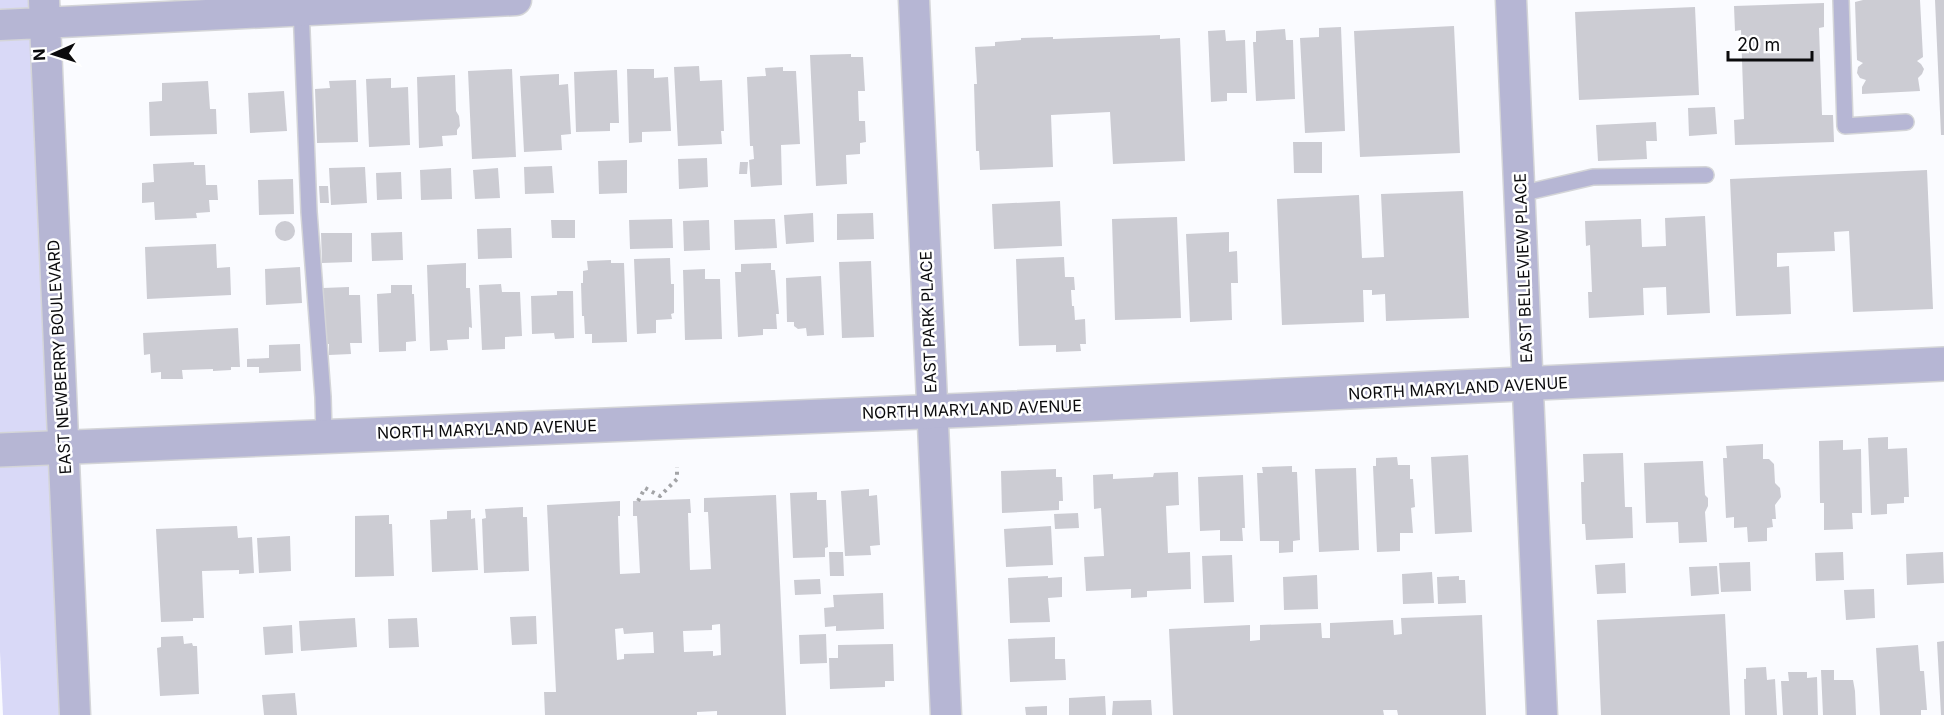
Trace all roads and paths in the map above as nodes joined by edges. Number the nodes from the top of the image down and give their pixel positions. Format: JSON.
{"nodes":[{"id":1,"x":516,"y":0,"type":"edge"},
{"id":2,"x":914,"y":0,"type":"edge"},
{"id":3,"x":1511,"y":0,"type":"edge"},
{"id":4,"x":1841,"y":0,"type":"edge"},
{"id":5,"x":301,"y":5,"type":"edge"},
{"id":6,"x":44,"y":11,"type":"edge"},
{"id":7,"x":0,"y":25,"type":"edge"},
{"id":8,"x":1906,"y":122,"type":"dead end"},
{"id":9,"x":1706,"y":175,"type":"dead end"},
{"id":10,"x":1520,"y":194,"type":"junction"},
{"id":11,"x":1944,"y":364,"type":"edge"},
{"id":12,"x":1528,"y":385,"type":"junction"},
{"id":13,"x":932,"y":411,"type":"junction"},
{"id":14,"x":324,"y":436,"type":"junction"},
{"id":15,"x":63,"y":447,"type":"junction"},
{"id":16,"x":0,"y":450,"type":"edge"},
{"id":17,"x":678,"y":467,"type":"dead end"},
{"id":18,"x":638,"y":501,"type":"dead end"},
{"id":19,"x":75,"y":715,"type":"edge"},
{"id":20,"x":946,"y":715,"type":"edge"},
{"id":21,"x":1542,"y":715,"type":"edge"}],
"edges":[{"from":1,"to":5,"type":"street"},
{"from":2,"to":13,"type":"street","name":"EAST PARK PLACE"},
{"from":3,"to":10,"type":"street","name":"EAST BELLEVIEW PLACE"},
{"from":4,"to":8,"type":"lane"},
{"from":5,"to":6,"type":"street"},
{"from":5,"to":14,"type":"lane"},
{"from":6,"to":7,"type":"street"},
{"from":6,"to":15,"type":"street","name":"EAST NEWBERRY BOULEVARD"},
{"from":9,"to":10,"type":"lane"},
{"from":10,"to":12,"type":"street","name":"EAST BELLEVIEW PLACE"},
{"from":11,"to":12,"type":"street","name":"NORTH MARYLAND AVENUE"},
{"from":12,"to":13,"type":"street","name":"NORTH MARYLAND AVENUE"},
{"from":12,"to":21,"type":"street","name":"EAST BELLEVIEW PLACE"},
{"from":13,"to":14,"type":"street","name":"NORTH MARYLAND AVENUE"},
{"from":13,"to":20,"type":"street","name":"EAST PARK PLACE"},
{"from":14,"to":15,"type":"street","name":"NORTH MARYLAND AVENUE"},
{"from":15,"to":16,"type":"street","name":"NORTH MARYLAND AVENUE"},
{"from":15,"to":19,"type":"street","name":"EAST NEWBERRY BOULEVARD"},
{"from":17,"to":18,"type":"path"}]}
